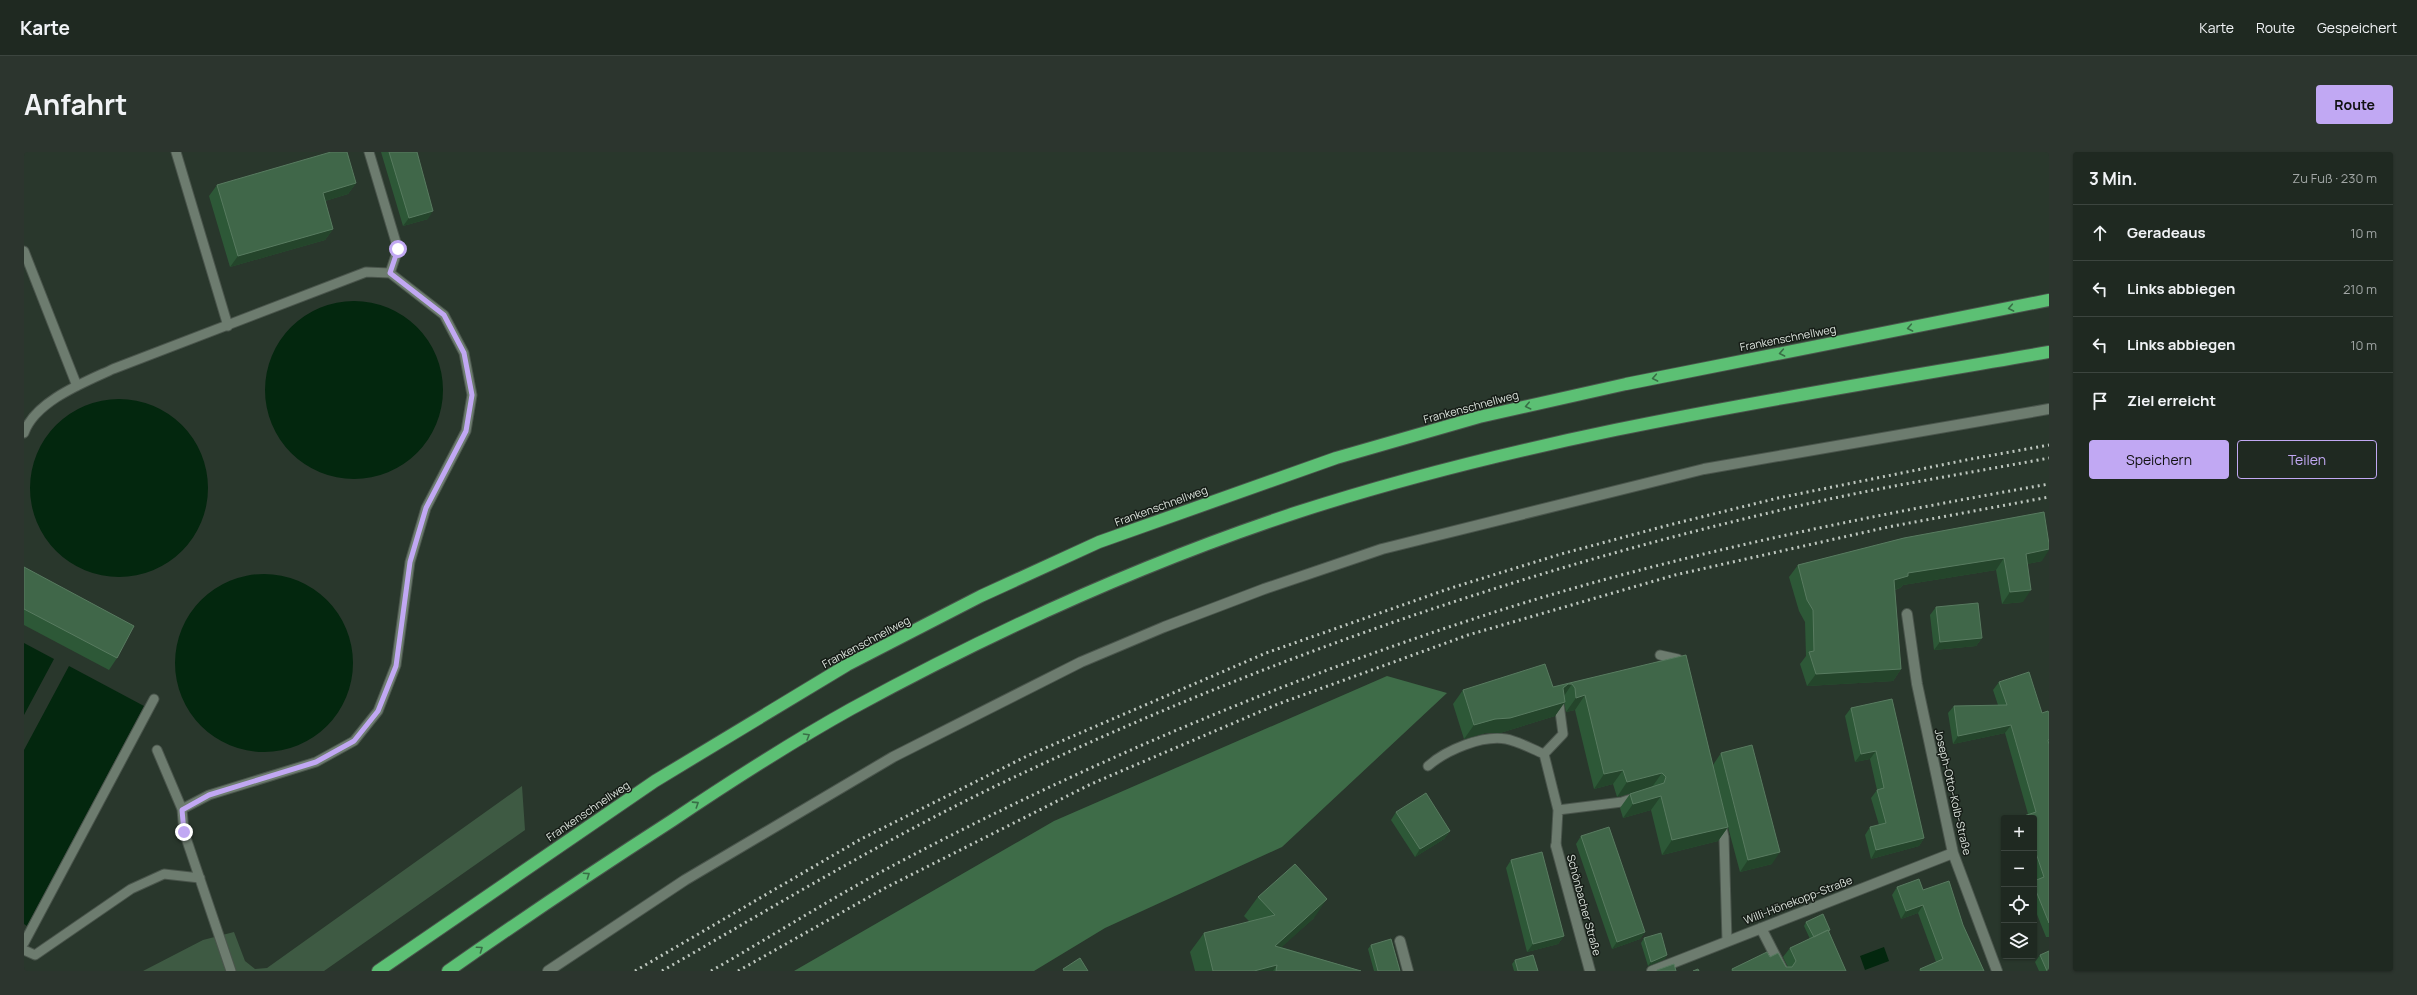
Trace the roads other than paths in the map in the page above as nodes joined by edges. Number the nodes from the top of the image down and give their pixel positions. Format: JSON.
{"nodes":[{"id":1,"x":176,"y":152,"type":"edge"},
{"id":2,"x":369,"y":152,"type":"edge"},
{"id":3,"x":24,"y":251,"type":"edge"},
{"id":4,"x":390,"y":273,"type":"junction"},
{"id":5,"x":2049,"y":300,"type":"edge"},
{"id":6,"x":228,"y":326,"type":"junction"},
{"id":7,"x":2049,"y":352,"type":"edge"},
{"id":8,"x":77,"y":386,"type":"junction"},
{"id":9,"x":2049,"y":409,"type":"edge"},
{"id":10,"x":24,"y":433,"type":"edge"},
{"id":11,"x":1907,"y":614,"type":"dead end"},
{"id":12,"x":1660,"y":655,"type":"dead end"},
{"id":13,"x":1686,"y":679,"type":"edge"},
{"id":14,"x":154,"y":699,"type":"dead end"},
{"id":15,"x":1559,"y":704,"type":"edge"},
{"id":16,"x":157,"y":750,"type":"dead end"},
{"id":17,"x":1544,"y":754,"type":"junction"},
{"id":18,"x":1428,"y":766,"type":"dead end"},
{"id":19,"x":1643,"y":795,"type":"edge"},
{"id":20,"x":182,"y":810,"type":"junction"},
{"id":21,"x":1558,"y":810,"type":"junction"},
{"id":22,"x":1719,"y":814,"type":"edge"},
{"id":23,"x":1556,"y":846,"type":"joint"},
{"id":24,"x":1953,"y":853,"type":"junction"},
{"id":25,"x":200,"y":878,"type":"junction"},
{"id":26,"x":1761,"y":928,"type":"junction"},
{"id":27,"x":1400,"y":941,"type":"dead end"},
{"id":28,"x":1726,"y":941,"type":"junction"},
{"id":29,"x":24,"y":944,"type":"edge"},
{"id":30,"x":24,"y":950,"type":"edge"},
{"id":31,"x":231,"y":971,"type":"edge"},
{"id":32,"x":378,"y":971,"type":"edge"},
{"id":33,"x":448,"y":971,"type":"edge"},
{"id":34,"x":548,"y":971,"type":"edge"},
{"id":35,"x":1408,"y":971,"type":"edge"},
{"id":36,"x":1590,"y":971,"type":"edge"},
{"id":37,"x":1652,"y":971,"type":"edge"},
{"id":38,"x":1783,"y":971,"type":"edge"},
{"id":39,"x":1996,"y":971,"type":"edge"}],
"edges":[{"from":1,"to":6,"type":"lane"},
{"from":2,"to":4,"type":"lane"},
{"from":3,"to":8,"type":"lane"},
{"from":4,"to":6,"type":"lane"},
{"from":4,"to":20,"type":"lane"},
{"from":5,"to":32,"type":"highway","name":"Frankenschnellweg","one_way":true},
{"from":6,"to":8,"type":"lane"},
{"from":33,"to":7,"type":"highway","one_way":true},
{"from":8,"to":10,"type":"lane"},
{"from":9,"to":34,"type":"main road"},
{"from":11,"to":24,"type":"main road","name":"Joseph-Otto-Kolb-Straße"},
{"from":12,"to":13,"type":"lane"},
{"from":14,"to":29,"type":"lane"},
{"from":15,"to":17,"type":"lane"},
{"from":16,"to":20,"type":"lane"},
{"from":17,"to":18,"type":"lane"},
{"from":17,"to":21,"type":"lane"},
{"from":19,"to":21,"type":"lane"},
{"from":20,"to":25,"type":"lane"},
{"from":21,"to":23,"type":"lane"},
{"from":22,"to":28,"type":"lane"},
{"from":23,"to":36,"type":"main road","name":"Schönbacher Straße"},
{"from":24,"to":26,"type":"main road","name":"Willi-Hönekopp-Straße"},
{"from":24,"to":39,"type":"main road","name":"Joseph-Otto-Kolb-Straße"},
{"from":25,"to":30,"type":"lane"},
{"from":25,"to":31,"type":"lane"},
{"from":26,"to":28,"type":"main road","name":"Willi-Hönekopp-Straße"},
{"from":26,"to":38,"type":"main road"},
{"from":27,"to":35,"type":"main road"},
{"from":28,"to":37,"type":"main road","name":"Willi-Hönekopp-Straße"}]}
